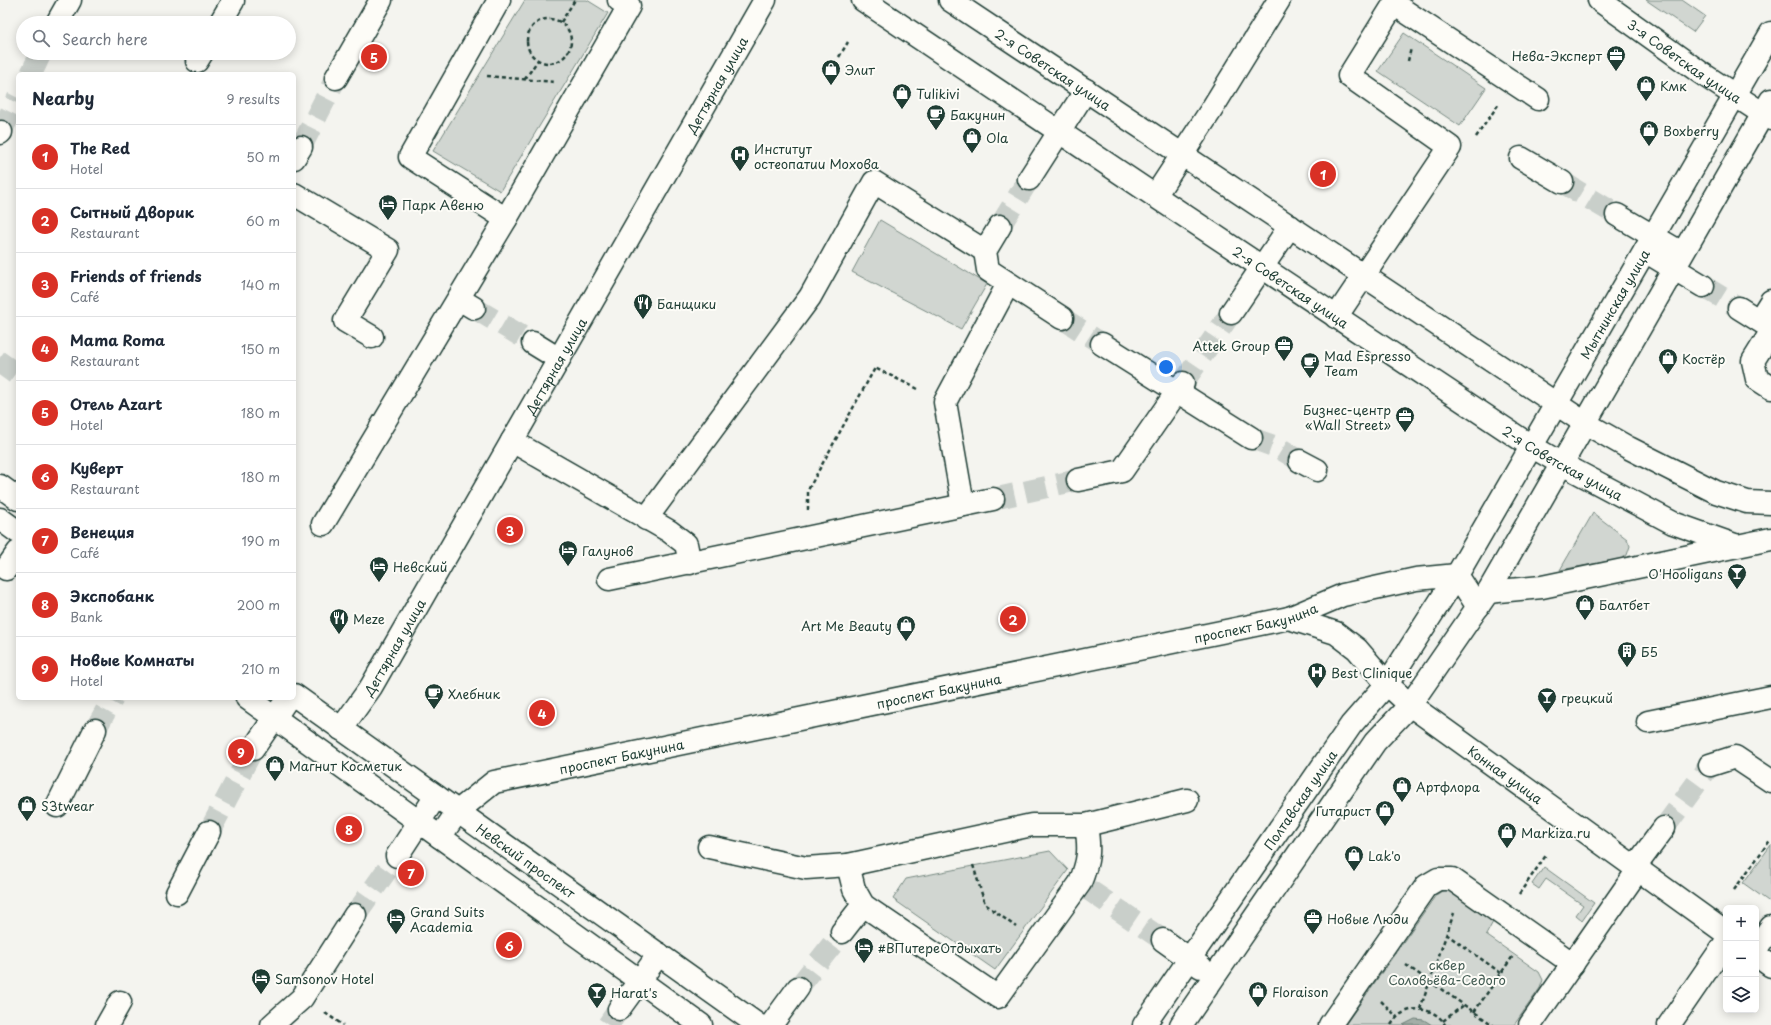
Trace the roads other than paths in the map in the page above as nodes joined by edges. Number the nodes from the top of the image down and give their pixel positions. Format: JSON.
{"nodes":[{"id":1,"x":70,"y":0,"type":"edge"},
{"id":2,"x":381,"y":0,"type":"edge"},
{"id":3,"x":499,"y":0,"type":"edge"},
{"id":4,"x":619,"y":0,"type":"edge"},
{"id":5,"x":765,"y":0,"type":"edge"},
{"id":6,"x":863,"y":0,"type":"edge"},
{"id":7,"x":950,"y":0,"type":"edge"},
{"id":8,"x":1279,"y":0,"type":"edge"},
{"id":9,"x":1599,"y":0,"type":"edge"},
{"id":10,"x":233,"y":1,"type":"dead end"},
{"id":11,"x":61,"y":16,"type":"edge"},
{"id":12,"x":224,"y":16,"type":"edge"},
{"id":13,"x":1771,"y":33,"type":"edge"},
{"id":14,"x":336,"y":78,"type":"tunnel mouth"},
{"id":15,"x":1086,"y":90,"type":"junction"},
{"id":16,"x":1735,"y":95,"type":"junction"},
{"id":17,"x":1538,"y":99,"type":"dead end"},
{"id":18,"x":1768,"y":111,"type":"edge"},
{"id":19,"x":1058,"y":131,"type":"junction"},
{"id":20,"x":1182,"y":155,"type":"junction"},
{"id":21,"x":1521,"y":158,"type":"dead end"},
{"id":22,"x":1029,"y":179,"type":"tunnel mouth"},
{"id":23,"x":1562,"y":182,"type":"tunnel mouth"},
{"id":24,"x":296,"y":195,"type":"edge"},
{"id":25,"x":1155,"y":196,"type":"junction"},
{"id":26,"x":1617,"y":215,"type":"tunnel mouth"},
{"id":27,"x":506,"y":219,"type":"junction"},
{"id":28,"x":1000,"y":226,"type":"tunnel mouth"},
{"id":29,"x":1290,"y":226,"type":"junction"},
{"id":30,"x":1649,"y":244,"type":"junction"},
{"id":31,"x":985,"y":251,"type":"junction"},
{"id":32,"x":1678,"y":261,"type":"junction"},
{"id":33,"x":1262,"y":267,"type":"junction"},
{"id":34,"x":1364,"y":275,"type":"junction"},
{"id":35,"x":1008,"y":284,"type":"junction"},
{"id":36,"x":1703,"y":286,"type":"tunnel mouth"},
{"id":37,"x":1771,"y":301,"type":"edge"},
{"id":38,"x":1739,"y":308,"type":"tunnel mouth"},
{"id":39,"x":1231,"y":314,"type":"tunnel mouth"},
{"id":40,"x":1336,"y":317,"type":"junction"},
{"id":41,"x":1062,"y":318,"type":"tunnel mouth"},
{"id":42,"x":1767,"y":327,"type":"edge"},
{"id":43,"x":372,"y":337,"type":"dead end"},
{"id":44,"x":532,"y":343,"type":"tunnel mouth"},
{"id":45,"x":1102,"y":344,"type":"tunnel mouth"},
{"id":46,"x":559,"y":359,"type":"junction"},
{"id":47,"x":1180,"y":387,"type":"junction"},
{"id":48,"x":1771,"y":388,"type":"edge"},
{"id":49,"x":1557,"y":404,"type":"junction"},
{"id":50,"x":1585,"y":423,"type":"junction"},
{"id":51,"x":1251,"y":438,"type":"tunnel mouth"},
{"id":52,"x":512,"y":441,"type":"junction"},
{"id":53,"x":1531,"y":446,"type":"junction"},
{"id":54,"x":1562,"y":464,"type":"junction"},
{"id":55,"x":1078,"y":480,"type":"tunnel mouth"},
{"id":56,"x":0,"y":486,"type":"edge"},
{"id":57,"x":16,"y":498,"type":"edge"},
{"id":58,"x":993,"y":499,"type":"tunnel mouth"},
{"id":59,"x":1771,"y":503,"type":"edge"},
{"id":60,"x":963,"y":505,"type":"junction"},
{"id":61,"x":646,"y":519,"type":"junction"},
{"id":62,"x":0,"y":520,"type":"edge"},
{"id":63,"x":323,"y":524,"type":"dead end"},
{"id":64,"x":16,"y":531,"type":"edge"},
{"id":65,"x":1771,"y":539,"type":"edge"},
{"id":66,"x":1735,"y":545,"type":"junction"},
{"id":67,"x":690,"y":563,"type":"junction"},
{"id":68,"x":1456,"y":574,"type":"junction"},
{"id":69,"x":609,"y":579,"type":"dead end"},
{"id":70,"x":1483,"y":599,"type":"junction"},
{"id":71,"x":1289,"y":618,"type":"junction"},
{"id":72,"x":1387,"y":684,"type":"junction"},
{"id":73,"x":296,"y":696,"type":"edge"},
{"id":74,"x":1771,"y":697,"type":"edge"},
{"id":75,"x":250,"y":700,"type":"edge"},
{"id":76,"x":287,"y":700,"type":"edge"},
{"id":77,"x":1410,"y":705,"type":"junction"},
{"id":78,"x":274,"y":718,"type":"junction"},
{"id":79,"x":1648,"y":722,"type":"dead end"},
{"id":80,"x":341,"y":729,"type":"junction"},
{"id":81,"x":95,"y":730,"type":"tunnel mouth"},
{"id":82,"x":253,"y":749,"type":"tunnel mouth"},
{"id":83,"x":1710,"y":765,"type":"tunnel mouth"},
{"id":84,"x":1771,"y":781,"type":"edge"},
{"id":85,"x":436,"y":796,"type":"junction"},
{"id":86,"x":1187,"y":800,"type":"dead end"},
{"id":87,"x":56,"y":806,"type":"dead end"},
{"id":88,"x":458,"y":811,"type":"junction"},
{"id":89,"x":419,"y":822,"type":"junction"},
{"id":90,"x":1086,"y":825,"type":"junction"},
{"id":91,"x":1664,"y":828,"type":"tunnel mouth"},
{"id":92,"x":209,"y":832,"type":"tunnel mouth"},
{"id":93,"x":440,"y":837,"type":"junction"},
{"id":94,"x":709,"y":847,"type":"dead end"},
{"id":95,"x":397,"y":856,"type":"tunnel mouth"},
{"id":96,"x":848,"y":865,"type":"junction"},
{"id":97,"x":1637,"y":869,"type":"junction"},
{"id":98,"x":177,"y":893,"type":"dead end"},
{"id":99,"x":863,"y":905,"type":"junction"},
{"id":100,"x":355,"y":915,"type":"tunnel mouth"},
{"id":101,"x":1771,"y":927,"type":"edge"},
{"id":102,"x":1723,"y":931,"type":"edge"},
{"id":103,"x":842,"y":932,"type":"tunnel mouth"},
{"id":104,"x":1163,"y":940,"type":"tunnel mouth"},
{"id":105,"x":1759,"y":945,"type":"edge"},
{"id":106,"x":1723,"y":946,"type":"edge"},
{"id":107,"x":659,"y":954,"type":"junction"},
{"id":108,"x":1759,"y":957,"type":"edge"},
{"id":109,"x":1190,"y":959,"type":"junction"},
{"id":110,"x":1573,"y":964,"type":"junction"},
{"id":111,"x":1771,"y":966,"type":"edge"},
{"id":112,"x":1215,"y":976,"type":"junction"},
{"id":113,"x":640,"y":981,"type":"junction"},
{"id":114,"x":798,"y":988,"type":"tunnel mouth"},
{"id":115,"x":120,"y":1002,"type":"dead end"},
{"id":116,"x":619,"y":1009,"type":"tunnel mouth"},
{"id":117,"x":107,"y":1025,"type":"edge"},
{"id":118,"x":272,"y":1025,"type":"edge"},
{"id":119,"x":701,"y":1025,"type":"edge"},
{"id":120,"x":758,"y":1025,"type":"edge"},
{"id":121,"x":771,"y":1025,"type":"edge"},
{"id":122,"x":1144,"y":1025,"type":"edge"},
{"id":123,"x":1181,"y":1025,"type":"edge"},
{"id":124,"x":1330,"y":1025,"type":"edge"},
{"id":125,"x":1530,"y":1025,"type":"edge"},
{"id":126,"x":1669,"y":1025,"type":"edge"}],
"edges":[{"from":1,"to":11,"type":"street"},
{"from":2,"to":14,"type":"street"},
{"from":3,"to":27,"type":"street"},
{"from":4,"to":27,"type":"street"},
{"from":5,"to":46,"type":"street","name":"Дегтярная улица"},
{"from":6,"to":19,"type":"street","name":"2-я Советская улица"},
{"from":7,"to":15,"type":"street","name":"2-я Советская улица"},
{"from":8,"to":20,"type":"street"},
{"from":9,"to":16,"type":"street","name":"3-я Советская улица"},
{"from":10,"to":12,"type":"street"},
{"from":13,"to":16,"type":"street","name":"Мытнинская улица"},
{"from":15,"to":19,"type":"street"},
{"from":15,"to":20,"type":"street","name":"2-я Советская улица"},
{"from":16,"to":18,"type":"street","name":"3-я Советская улица"},
{"from":16,"to":30,"type":"street","name":"Мытнинская улица"},
{"from":17,"to":34,"type":"street"},
{"from":18,"to":32,"type":"street"},
{"from":19,"to":22,"type":"street"},
{"from":19,"to":25,"type":"street","name":"2-я Советская улица"},
{"from":20,"to":25,"type":"street"},
{"from":20,"to":29,"type":"street","name":"2-я Советская улица"},
{"from":21,"to":23,"type":"street"},
{"from":24,"to":43,"type":"street"},
{"from":25,"to":33,"type":"street","name":"2-я Советская улица"},
{"from":26,"to":30,"type":"street"},
{"from":27,"to":63,"type":"street"},
{"from":28,"to":31,"type":"street"},
{"from":29,"to":33,"type":"street"},
{"from":29,"to":34,"type":"street","name":"2-я Советская улица"},
{"from":30,"to":32,"type":"street"},
{"from":30,"to":49,"type":"street","name":"Мытнинская улица"},
{"from":31,"to":35,"type":"street"},
{"from":31,"to":61,"type":"street"},
{"from":32,"to":36,"type":"street"},
{"from":32,"to":50,"type":"street"},
{"from":33,"to":39,"type":"street"},
{"from":33,"to":40,"type":"street","name":"2-я Советская улица"},
{"from":34,"to":40,"type":"street"},
{"from":34,"to":49,"type":"street","name":"2-я Советская улица"},
{"from":35,"to":41,"type":"street"},
{"from":35,"to":60,"type":"street"},
{"from":37,"to":42,"type":"street"},
{"from":38,"to":42,"type":"street"},
{"from":40,"to":53,"type":"street","name":"2-я Советская улица"},
{"from":42,"to":48,"type":"street"},
{"from":44,"to":46,"type":"street"},
{"from":45,"to":47,"type":"street"},
{"from":46,"to":52,"type":"street","name":"Дегтярная улица"},
{"from":47,"to":51,"type":"street"},
{"from":47,"to":55,"type":"street"},
{"from":49,"to":50,"type":"street","name":"2-я Советская улица"},
{"from":49,"to":53,"type":"street","name":"Мытнинская улица"},
{"from":50,"to":54,"type":"street"},
{"from":50,"to":59,"type":"street","name":"2-я Советская улица"},
{"from":52,"to":61,"type":"street"},
{"from":52,"to":80,"type":"street","name":"Дегтярная улица"},
{"from":53,"to":54,"type":"street","name":"2-я Советская улица"},
{"from":53,"to":68,"type":"street","name":"Мытнинская улица"},
{"from":54,"to":66,"type":"street","name":"2-я Советская улица"},
{"from":54,"to":70,"type":"street"},
{"from":56,"to":57,"type":"street"},
{"from":58,"to":60,"type":"street"},
{"from":60,"to":67,"type":"street"},
{"from":61,"to":67,"type":"street"},
{"from":62,"to":64,"type":"street"},
{"from":65,"to":66,"type":"street"},
{"from":66,"to":70,"type":"street"},
{"from":67,"to":69,"type":"street"},
{"from":68,"to":70,"type":"street"},
{"from":68,"to":71,"type":"street","name":"проспект Бакунина"},
{"from":68,"to":72,"type":"street","name":"Полтавская улица"},
{"from":70,"to":77,"type":"street"},
{"from":71,"to":72,"type":"street","name":"Конная улица"},
{"from":71,"to":88,"type":"street","name":"проспект Бакунина"},
{"from":72,"to":77,"type":"street","name":"Конная улица"},
{"from":72,"to":109,"type":"street","name":"Полтавская улица"},
{"from":73,"to":80,"type":"street","name":"Невский проспект"},
{"from":74,"to":79,"type":"street"},
{"from":75,"to":78,"type":"street"},
{"from":76,"to":78,"type":"street"},
{"from":77,"to":97,"type":"street","name":"Конная улица"},
{"from":77,"to":112,"type":"street"},
{"from":78,"to":82,"type":"street"},
{"from":78,"to":89,"type":"street"},
{"from":80,"to":85,"type":"street","name":"Невский проспект"},
{"from":81,"to":87,"type":"street"},
{"from":83,"to":84,"type":"street"},
{"from":85,"to":88,"type":"street","name":"Невский проспект"},
{"from":85,"to":89,"type":"street"},
{"from":86,"to":90,"type":"street"},
{"from":88,"to":93,"type":"street","name":"проспект Бакунина"},
{"from":88,"to":107,"type":"street","name":"Невский проспект"},
{"from":89,"to":93,"type":"street"},
{"from":89,"to":95,"type":"street"},
{"from":90,"to":96,"type":"street"},
{"from":90,"to":99,"type":"street"},
{"from":91,"to":97,"type":"street"},
{"from":92,"to":98,"type":"street"},
{"from":93,"to":113,"type":"street"},
{"from":94,"to":96,"type":"street"},
{"from":96,"to":99,"type":"street"},
{"from":97,"to":102,"type":"street","name":"Конная улица"},
{"from":97,"to":110,"type":"street"},
{"from":99,"to":103,"type":"street"},
{"from":100,"to":118,"type":"street"},
{"from":101,"to":105,"type":"street"},
{"from":104,"to":109,"type":"street"},
{"from":106,"to":126,"type":"street"},
{"from":107,"to":113,"type":"street"},
{"from":107,"to":120,"type":"street","name":"Невский проспект"},
{"from":108,"to":111,"type":"street"},
{"from":109,"to":112,"type":"street"},
{"from":109,"to":122,"type":"street","name":"Полтавская улица"},
{"from":110,"to":124,"type":"street"},
{"from":110,"to":125,"type":"street"},
{"from":112,"to":123,"type":"street"},
{"from":113,"to":116,"type":"street"},
{"from":113,"to":119,"type":"street"},
{"from":114,"to":121,"type":"street"},
{"from":115,"to":117,"type":"street"}]}
